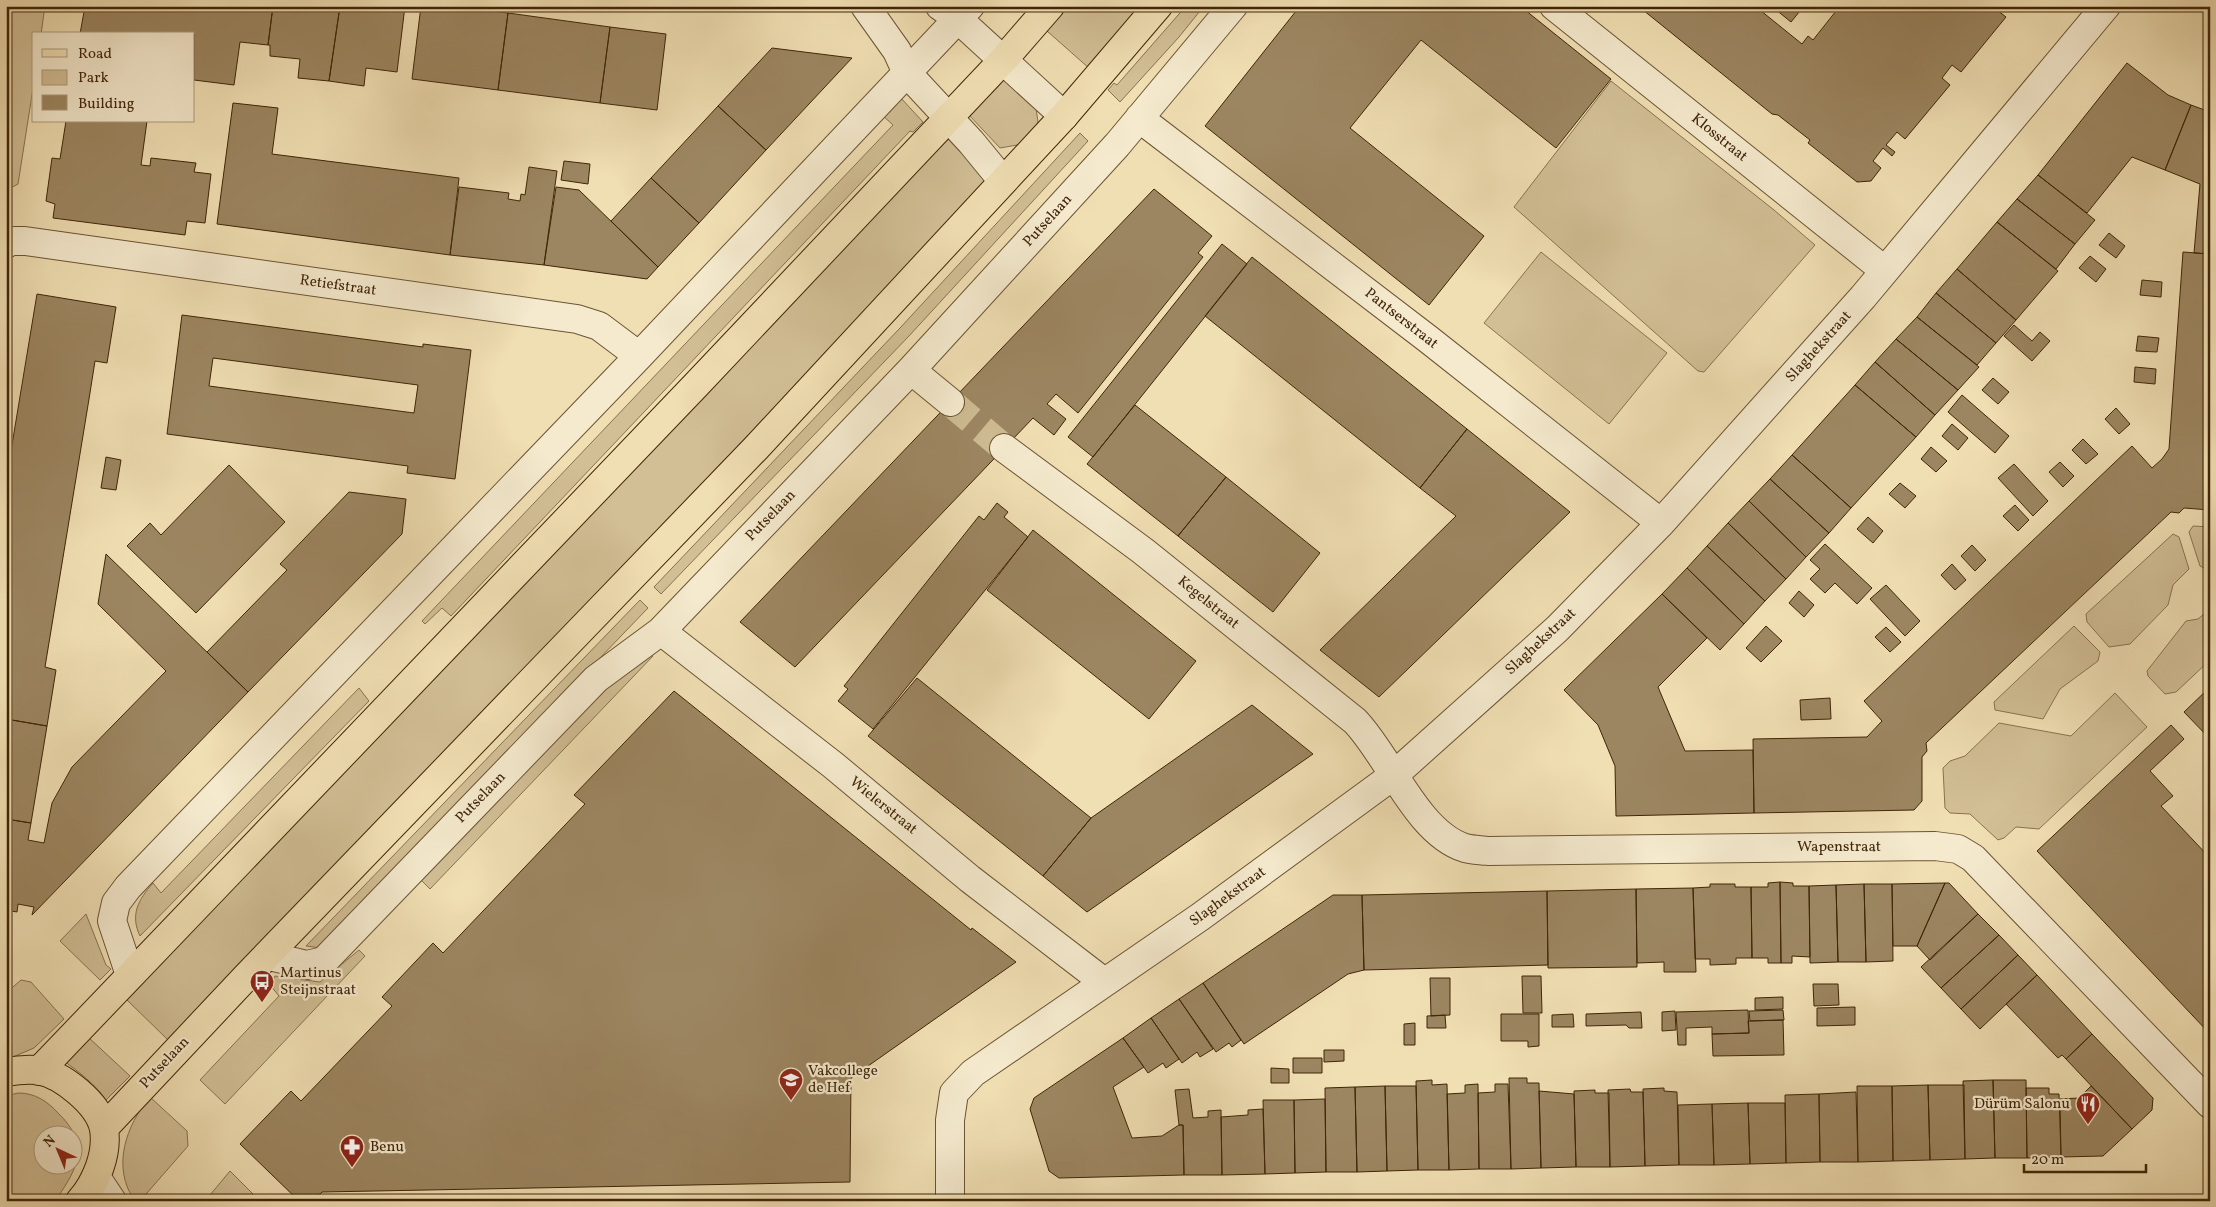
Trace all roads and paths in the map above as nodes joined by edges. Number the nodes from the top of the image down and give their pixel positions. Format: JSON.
{"nodes":[{"id":1,"x":865,"y":6,"type":"edge"},
{"id":2,"x":1050,"y":6,"type":"edge"},
{"id":3,"x":1158,"y":6,"type":"edge"},
{"id":4,"x":1233,"y":6,"type":"edge"},
{"id":5,"x":1554,"y":6,"type":"edge"},
{"id":6,"x":2106,"y":6,"type":"edge"},
{"id":7,"x":956,"y":10,"type":"edge"},
{"id":8,"x":1004,"y":59,"type":"junction"},
{"id":9,"x":907,"y":73,"type":"junction"},
{"id":10,"x":1064,"y":116,"type":"junction"},
{"id":11,"x":948,"y":117,"type":"junction"},
{"id":12,"x":1139,"y":118,"type":"junction"},
{"id":13,"x":1003,"y":181,"type":"junction"},
{"id":14,"x":16,"y":243,"type":"edge"},
{"id":15,"x":1884,"y":270,"type":"junction"},
{"id":16,"x":640,"y":356,"type":"junction"},
{"id":17,"x":911,"y":370,"type":"junction"},
{"id":18,"x":950,"y":402,"type":"tunnel mouth"},
{"id":19,"x":1004,"y":448,"type":"tunnel mouth"},
{"id":20,"x":1661,"y":523,"type":"junction"},
{"id":21,"x":661,"y":631,"type":"junction"},
{"id":22,"x":1394,"y":776,"type":"junction"},
{"id":23,"x":269,"y":956,"type":"junction"},
{"id":24,"x":130,"y":974,"type":"junction"},
{"id":25,"x":1104,"y":982,"type":"junction"},
{"id":26,"x":39,"y":1071,"type":"junction"},
{"id":27,"x":6,"y":1072,"type":"edge"},
{"id":28,"x":2210,"y":1104,"type":"edge"},
{"id":29,"x":104,"y":1128,"type":"junction"},
{"id":30,"x":96,"y":1178,"type":"junction"},
{"id":31,"x":80,"y":1201,"type":"edge"},
{"id":32,"x":112,"y":1201,"type":"edge"},
{"id":33,"x":950,"y":1201,"type":"edge"}],
"edges":[{"from":1,"to":9,"type":"street"},
{"from":2,"to":8,"type":"main road"},
{"from":3,"to":10,"type":"main road","name":"Putselaan"},
{"from":4,"to":12,"type":"street","name":"Putselaan"},
{"from":5,"to":15,"type":"street","name":"Klosstraat"},
{"from":6,"to":15,"type":"street","name":"Slaghekstraat"},
{"from":7,"to":8,"type":"street"},
{"from":7,"to":9,"type":"street"},
{"from":8,"to":10,"type":"street"},
{"from":8,"to":11,"type":"main road"},
{"from":9,"to":11,"type":"street"},
{"from":9,"to":16,"type":"street"},
{"from":10,"to":13,"type":"main road","name":"Putselaan"},
{"from":11,"to":13,"type":"street"},
{"from":11,"to":24,"type":"main road"},
{"from":12,"to":17,"type":"street","name":"Putselaan"},
{"from":12,"to":20,"type":"street","name":"Pantserstraat"},
{"from":13,"to":23,"type":"main road","name":"Putselaan"},
{"from":14,"to":16,"type":"street","name":"Retiefstraat"},
{"from":15,"to":20,"type":"street","name":"Slaghekstraat"},
{"from":16,"to":24,"type":"street"},
{"from":17,"to":18,"type":"street"},
{"from":17,"to":21,"type":"street","name":"Putselaan"},
{"from":19,"to":22,"type":"street","name":"Kegelstraat"},
{"from":20,"to":22,"type":"street","name":"Slaghekstraat"},
{"from":21,"to":23,"type":"street","name":"Putselaan"},
{"from":21,"to":25,"type":"street","name":"Wielerstraat"},
{"from":22,"to":25,"type":"street","name":"Slaghekstraat"},
{"from":22,"to":28,"type":"street","name":"Wapenstraat"},
{"from":23,"to":29,"type":"main road","name":"Putselaan"},
{"from":24,"to":26,"type":"main road"},
{"from":25,"to":33,"type":"street","name":"Slaghekstraat"},
{"from":26,"to":27,"type":"main road"},
{"from":26,"to":29,"type":"main road"},
{"from":29,"to":30,"type":"main road"},
{"from":30,"to":31,"type":"main road"},
{"from":30,"to":32,"type":"street"}]}
